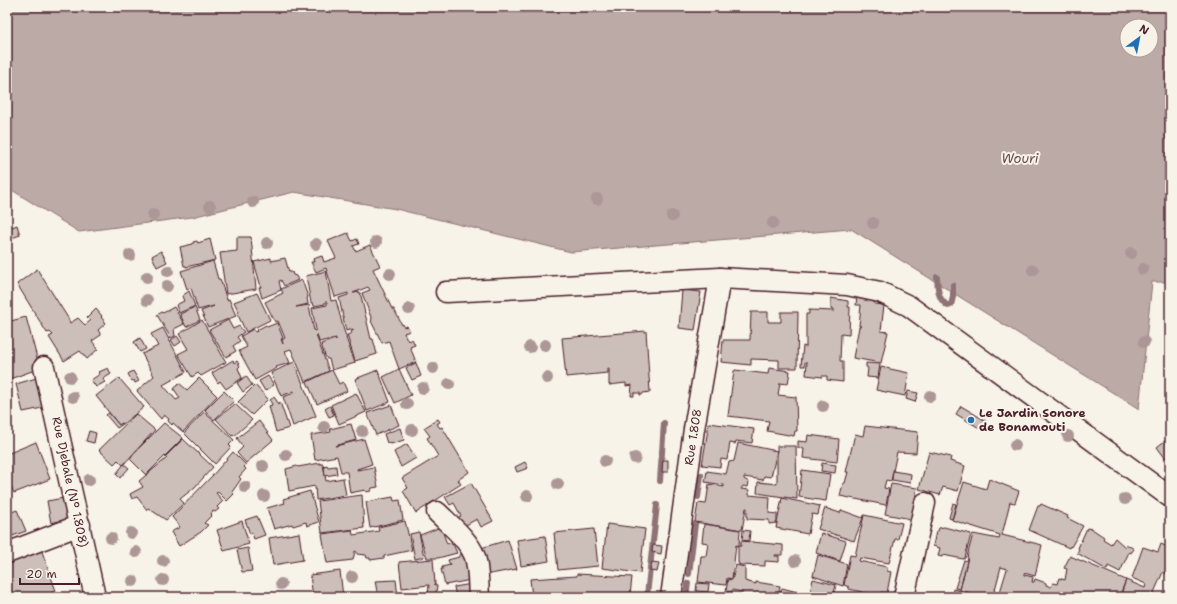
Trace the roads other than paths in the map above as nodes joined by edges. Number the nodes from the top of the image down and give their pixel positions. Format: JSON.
{"nodes":[{"id":1,"x":720,"y":278,"type":"junction"},
{"id":2,"x":446,"y":292,"type":"dead end"},
{"id":3,"x":44,"y":367,"type":"dead end"},
{"id":4,"x":1170,"y":497,"type":"edge"},
{"id":5,"x":925,"y":503,"type":"dead end"},
{"id":6,"x":437,"y":512,"type":"dead end"},
{"id":7,"x":80,"y":525,"type":"junction"},
{"id":8,"x":7,"y":553,"type":"edge"},
{"id":9,"x":95,"y":597,"type":"edge"},
{"id":10,"x":479,"y":597,"type":"edge"},
{"id":11,"x":671,"y":597,"type":"edge"},
{"id":12,"x":904,"y":597,"type":"edge"}],
"edges":[{"from":1,"to":2,"type":"street"},
{"from":1,"to":4,"type":"street"},
{"from":1,"to":11,"type":"street","name":"Rue 1.808"},
{"from":3,"to":7,"type":"street","name":"Rue Djebale (N° 1.808)"},
{"from":5,"to":12,"type":"street"},
{"from":6,"to":10,"type":"street"},
{"from":7,"to":8,"type":"street"},
{"from":7,"to":9,"type":"street","name":"Rue Djebale (N° 1.808)"}]}
